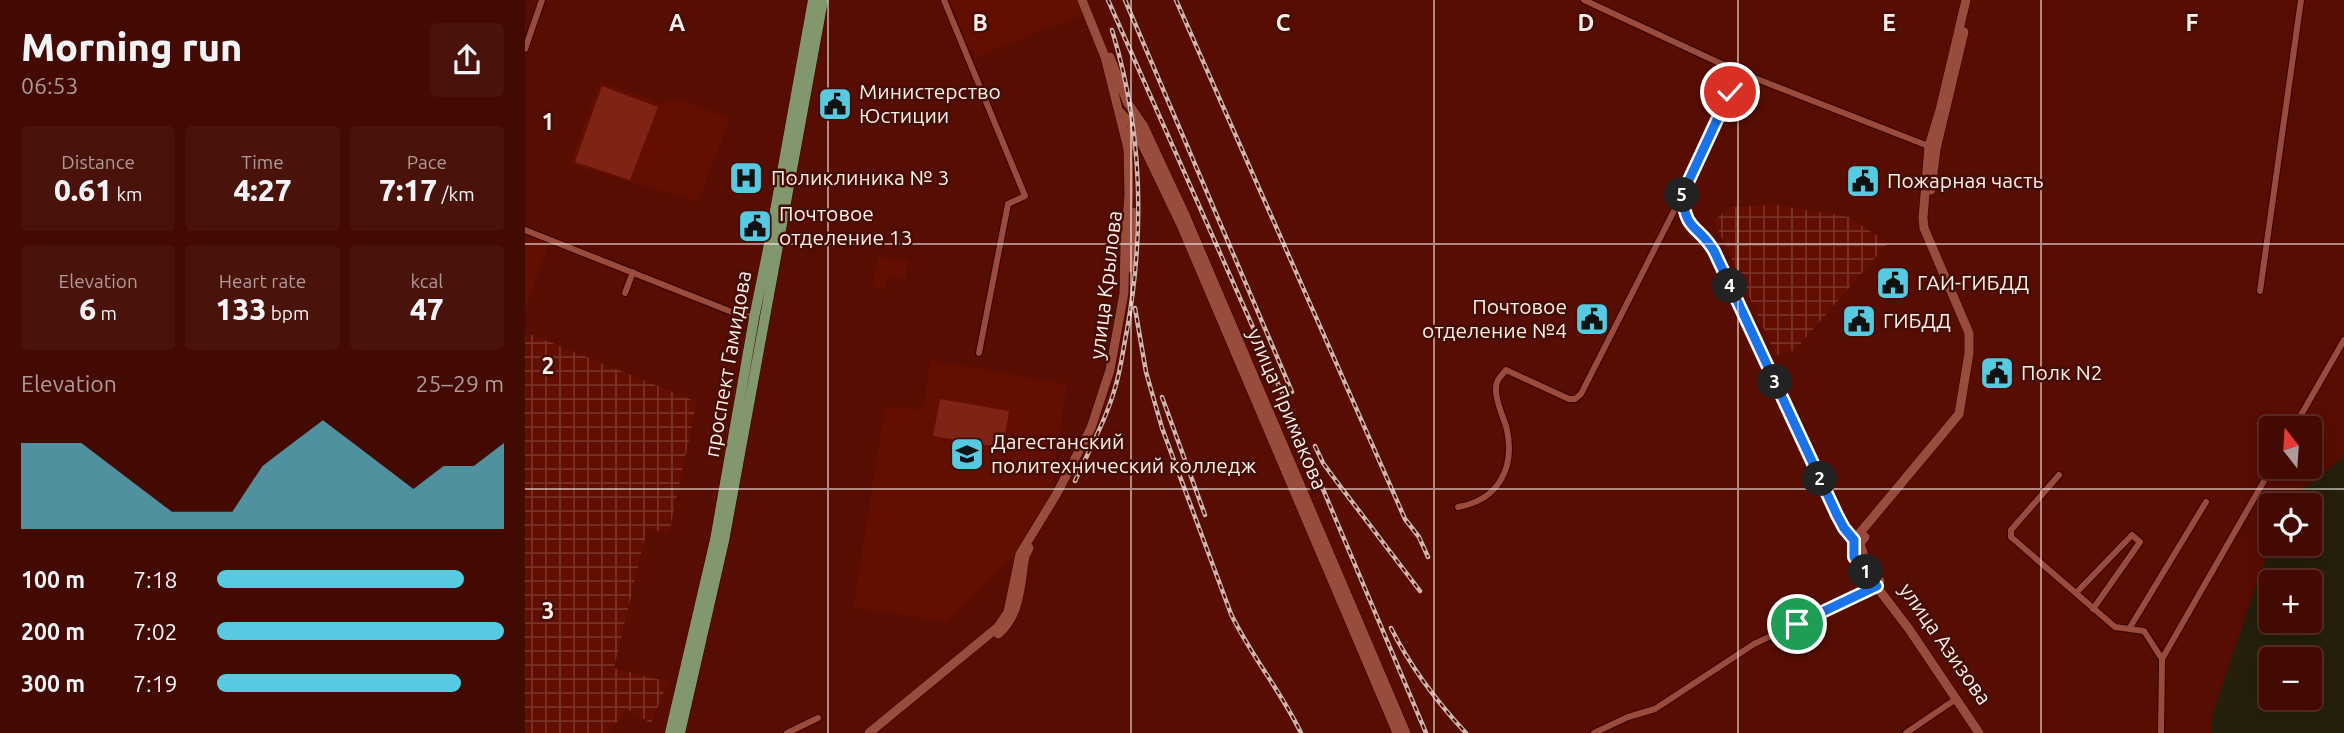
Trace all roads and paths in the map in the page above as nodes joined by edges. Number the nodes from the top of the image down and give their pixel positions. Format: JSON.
{"nodes":[{"id":1,"x":542,"y":0,"type":"edge"},
{"id":2,"x":813,"y":0,"type":"edge"},
{"id":3,"x":823,"y":0,"type":"edge"},
{"id":4,"x":944,"y":0,"type":"edge"},
{"id":5,"x":1082,"y":0,"type":"edge"},
{"id":6,"x":1088,"y":0,"type":"edge"},
{"id":7,"x":1584,"y":0,"type":"edge"},
{"id":8,"x":1969,"y":0,"type":"edge"},
{"id":9,"x":2301,"y":0,"type":"edge"},
{"id":10,"x":525,"y":49,"type":"edge"},
{"id":11,"x":1739,"y":72,"type":"junction"},
{"id":12,"x":1131,"y":107,"type":"junction"},
{"id":13,"x":1119,"y":110,"type":"junction"},
{"id":14,"x":1133,"y":129,"type":"junction"},
{"id":15,"x":1932,"y":147,"type":"junction"},
{"id":16,"x":1682,"y":195,"type":"junction"},
{"id":17,"x":525,"y":230,"type":"edge"},
{"id":18,"x":633,"y":272,"type":"junction"},
{"id":19,"x":2260,"y":291,"type":"dead end"},
{"id":20,"x":625,"y":293,"type":"dead end"},
{"id":21,"x":765,"y":314,"type":"junction"},
{"id":22,"x":754,"y":318,"type":"junction"},
{"id":23,"x":2344,"y":340,"type":"edge"},
{"id":24,"x":979,"y":353,"type":"dead end"},
{"id":25,"x":2301,"y":416,"type":"edge"},
{"id":26,"x":2059,"y":475,"type":"dead end"},
{"id":27,"x":2264,"y":480,"type":"edge"},
{"id":28,"x":2206,"y":502,"type":"dead end"},
{"id":29,"x":1458,"y":507,"type":"dead end"},
{"id":30,"x":1854,"y":540,"type":"junction"},
{"id":31,"x":1877,"y":586,"type":"junction"},
{"id":32,"x":2076,"y":593,"type":"junction"},
{"id":33,"x":2093,"y":609,"type":"junction"},
{"id":34,"x":2129,"y":629,"type":"junction"},
{"id":35,"x":2162,"y":659,"type":"junction"},
{"id":36,"x":1956,"y":699,"type":"junction"},
{"id":37,"x":818,"y":718,"type":"dead end"},
{"id":38,"x":670,"y":733,"type":"edge"},
{"id":39,"x":680,"y":733,"type":"edge"},
{"id":40,"x":787,"y":733,"type":"edge"},
{"id":41,"x":871,"y":733,"type":"edge"},
{"id":42,"x":1397,"y":733,"type":"edge"},
{"id":43,"x":1406,"y":733,"type":"edge"},
{"id":44,"x":1594,"y":733,"type":"edge"},
{"id":45,"x":1906,"y":733,"type":"edge"},
{"id":46,"x":1979,"y":733,"type":"edge"},
{"id":47,"x":1986,"y":733,"type":"edge"},
{"id":48,"x":2161,"y":733,"type":"edge"}],
"edges":[{"from":1,"to":10,"type":"street"},
{"from":2,"to":22,"type":"main road","name":"проспект Гамидова"},
{"from":3,"to":21,"type":"main road","name":"проспект Гамидова"},
{"from":4,"to":24,"type":"street"},
{"from":5,"to":13,"type":"main road"},
{"from":6,"to":12,"type":"main road"},
{"from":7,"to":11,"type":"street"},
{"from":8,"to":15,"type":"main road","name":"улица Азизова"},
{"from":9,"to":19,"type":"street"},
{"from":11,"to":15,"type":"street"},
{"from":11,"to":16,"type":"street"},
{"from":12,"to":13,"type":"main road"},
{"from":12,"to":14,"type":"main road"},
{"from":12,"to":43,"type":"main road","name":"улица Примакова"},
{"from":13,"to":14,"type":"main road"},
{"from":13,"to":41,"type":"main road"},
{"from":14,"to":41,"type":"main road","name":"улица Крылова"},
{"from":14,"to":42,"type":"main road","name":"улица Примакова"},
{"from":15,"to":30,"type":"main road","name":"улица Азизова"},
{"from":15,"to":47,"type":"main road","name":"улица Азизова"},
{"from":16,"to":29,"type":"street"},
{"from":16,"to":30,"type":"street"},
{"from":17,"to":18,"type":"street"},
{"from":18,"to":20,"type":"street"},
{"from":18,"to":22,"type":"street"},
{"from":21,"to":22,"type":"street"},
{"from":21,"to":39,"type":"main road","name":"проспект Гамидова"},
{"from":22,"to":38,"type":"main road","name":"проспект Гамидова"},
{"from":23,"to":25,"type":"street"},
{"from":26,"to":32,"type":"street"},
{"from":27,"to":35,"type":"street"},
{"from":28,"to":34,"type":"street"},
{"from":30,"to":31,"type":"main road","name":"улица Азизова"},
{"from":31,"to":36,"type":"main road","name":"улица Азизова"},
{"from":31,"to":44,"type":"street"},
{"from":32,"to":33,"type":"street"},
{"from":32,"to":33,"type":"street"},
{"from":33,"to":34,"type":"street"},
{"from":34,"to":35,"type":"street"},
{"from":35,"to":48,"type":"street"},
{"from":36,"to":45,"type":"street"},
{"from":36,"to":46,"type":"main road","name":"улица Азизова"},
{"from":37,"to":40,"type":"street"}]}
